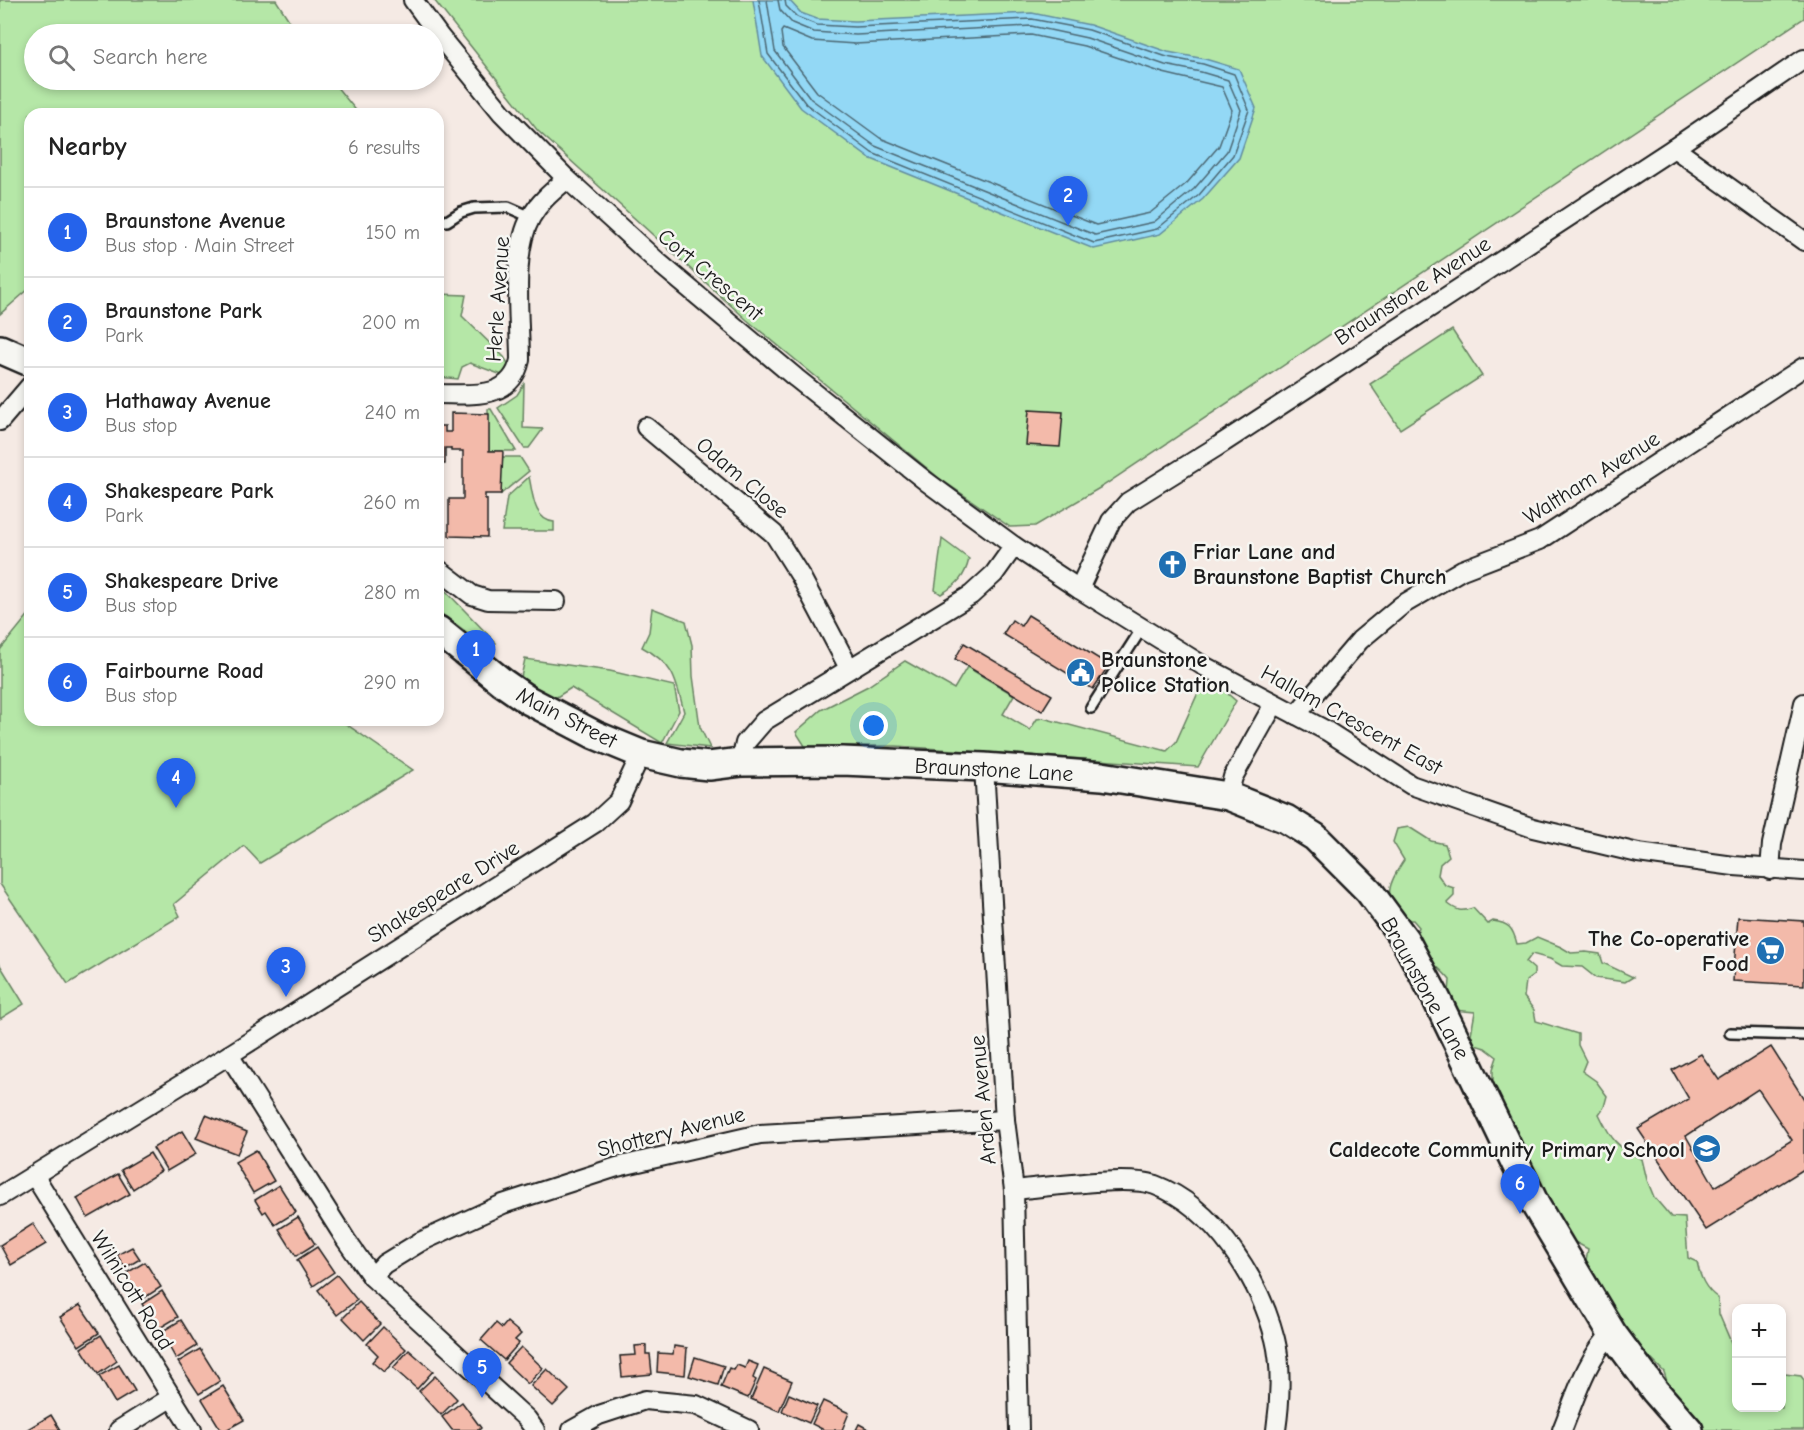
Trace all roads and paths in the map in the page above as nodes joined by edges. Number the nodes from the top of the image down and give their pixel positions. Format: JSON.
{"nodes":[{"id":1,"x":413,"y":0,"type":"edge"},
{"id":2,"x":431,"y":24,"type":"edge"},
{"id":3,"x":444,"y":42,"type":"edge"},
{"id":4,"x":1804,"y":59,"type":"edge"},
{"id":5,"x":1674,"y":148,"type":"junction"},
{"id":6,"x":567,"y":179,"type":"junction"},
{"id":7,"x":531,"y":217,"type":"junction"},
{"id":8,"x":444,"y":221,"type":"edge"},
{"id":9,"x":1804,"y":241,"type":"edge"},
{"id":10,"x":0,"y":349,"type":"edge"},
{"id":11,"x":24,"y":359,"type":"edge"},
{"id":12,"x":1804,"y":367,"type":"edge"},
{"id":13,"x":24,"y":393,"type":"edge"},
{"id":14,"x":444,"y":394,"type":"edge"},
{"id":15,"x":0,"y":421,"type":"edge"},
{"id":16,"x":645,"y":427,"type":"dead end"},
{"id":17,"x":1014,"y":546,"type":"junction"},
{"id":18,"x":444,"y":574,"type":"edge"},
{"id":19,"x":1078,"y":589,"type":"junction"},
{"id":20,"x":556,"y":601,"type":"dead end"},
{"id":21,"x":1142,"y":628,"type":"junction"},
{"id":22,"x":444,"y":635,"type":"edge"},
{"id":23,"x":849,"y":668,"type":"junction"},
{"id":24,"x":1804,"y":703,"type":"edge"},
{"id":25,"x":1274,"y":704,"type":"junction"},
{"id":26,"x":1091,"y":708,"type":"dead end"},
{"id":27,"x":1296,"y":715,"type":"junction"},
{"id":28,"x":641,"y":754,"type":"junction"},
{"id":29,"x":741,"y":762,"type":"junction"},
{"id":30,"x":984,"y":767,"type":"junction"},
{"id":31,"x":1228,"y":795,"type":"junction"},
{"id":32,"x":1770,"y":870,"type":"junction"},
{"id":33,"x":1804,"y":871,"type":"edge"},
{"id":34,"x":1730,"y":1033,"type":"dead end"},
{"id":35,"x":1804,"y":1035,"type":"edge"},
{"id":36,"x":229,"y":1055,"type":"junction"},
{"id":37,"x":1005,"y":1120,"type":"junction"},
{"id":38,"x":34,"y":1175,"type":"junction"},
{"id":39,"x":1014,"y":1190,"type":"junction"},
{"id":40,"x":0,"y":1196,"type":"edge"},
{"id":41,"x":372,"y":1277,"type":"junction"},
{"id":42,"x":1612,"y":1333,"type":"junction"},
{"id":43,"x":172,"y":1397,"type":"junction"},
{"id":44,"x":119,"y":1430,"type":"edge"},
{"id":45,"x":192,"y":1430,"type":"edge"},
{"id":46,"x":535,"y":1430,"type":"edge"},
{"id":47,"x":572,"y":1430,"type":"edge"},
{"id":48,"x":749,"y":1430,"type":"edge"},
{"id":49,"x":1019,"y":1430,"type":"edge"},
{"id":50,"x":1276,"y":1430,"type":"edge"},
{"id":51,"x":1562,"y":1430,"type":"edge"},
{"id":52,"x":1689,"y":1430,"type":"edge"}],
"edges":[{"from":1,"to":2,"type":"street","name":"Cort Crescent"},
{"from":3,"to":6,"type":"street","name":"Cort Crescent"},
{"from":4,"to":5,"type":"street","name":"Braunstone Avenue"},
{"from":5,"to":9,"type":"street"},
{"from":5,"to":19,"type":"street","name":"Braunstone Avenue"},
{"from":6,"to":7,"type":"street","name":"Herle Avenue"},
{"from":6,"to":17,"type":"street","name":"Cort Crescent"},
{"from":7,"to":8,"type":"lane","name":"Herle Avenue"},
{"from":7,"to":14,"type":"street","name":"Herle Avenue"},
{"from":10,"to":11,"type":"street"},
{"from":12,"to":27,"type":"street","name":"Waltham Avenue"},
{"from":13,"to":15,"type":"street"},
{"from":16,"to":23,"type":"street","name":"Odam Close"},
{"from":17,"to":19,"type":"street","name":"Hallam Crescent East"},
{"from":17,"to":23,"type":"street"},
{"from":18,"to":20,"type":"street"},
{"from":19,"to":21,"type":"street","name":"Hallam Crescent East"},
{"from":21,"to":25,"type":"street","name":"Hallam Crescent East"},
{"from":21,"to":26,"type":"lane"},
{"from":22,"to":28,"type":"street","name":"Main Street"},
{"from":23,"to":29,"type":"street"},
{"from":24,"to":32,"type":"street"},
{"from":25,"to":27,"type":"street","name":"Hallam Crescent East"},
{"from":25,"to":31,"type":"street"},
{"from":27,"to":32,"type":"street","name":"Hallam Crescent East"},
{"from":28,"to":29,"type":"street","name":"Braunstone Lane"},
{"from":28,"to":36,"type":"street","name":"Shakespeare Drive"},
{"from":29,"to":30,"type":"street","name":"Braunstone Lane"},
{"from":30,"to":31,"type":"street","name":"Braunstone Lane"},
{"from":30,"to":37,"type":"street","name":"Arden Avenue"},
{"from":31,"to":42,"type":"street","name":"Braunstone Lane"},
{"from":32,"to":33,"type":"street","name":"Hallam Crescent East"},
{"from":34,"to":35,"type":"lane"},
{"from":36,"to":38,"type":"street","name":"Shakespeare Drive"},
{"from":36,"to":41,"type":"street"},
{"from":37,"to":39,"type":"street","name":"Arden Avenue"},
{"from":37,"to":41,"type":"street","name":"Shottery Avenue"},
{"from":38,"to":40,"type":"street","name":"Shakespeare Drive"},
{"from":38,"to":43,"type":"street","name":"Wilnicott Road"},
{"from":39,"to":49,"type":"street","name":"Arden Avenue"},
{"from":39,"to":50,"type":"street"},
{"from":41,"to":46,"type":"street"},
{"from":42,"to":51,"type":"street"},
{"from":42,"to":52,"type":"street","name":"Braunstone Lane"},
{"from":43,"to":44,"type":"street"},
{"from":43,"to":45,"type":"street","name":"Wilnicott Road"},
{"from":47,"to":48,"type":"street"}]}
